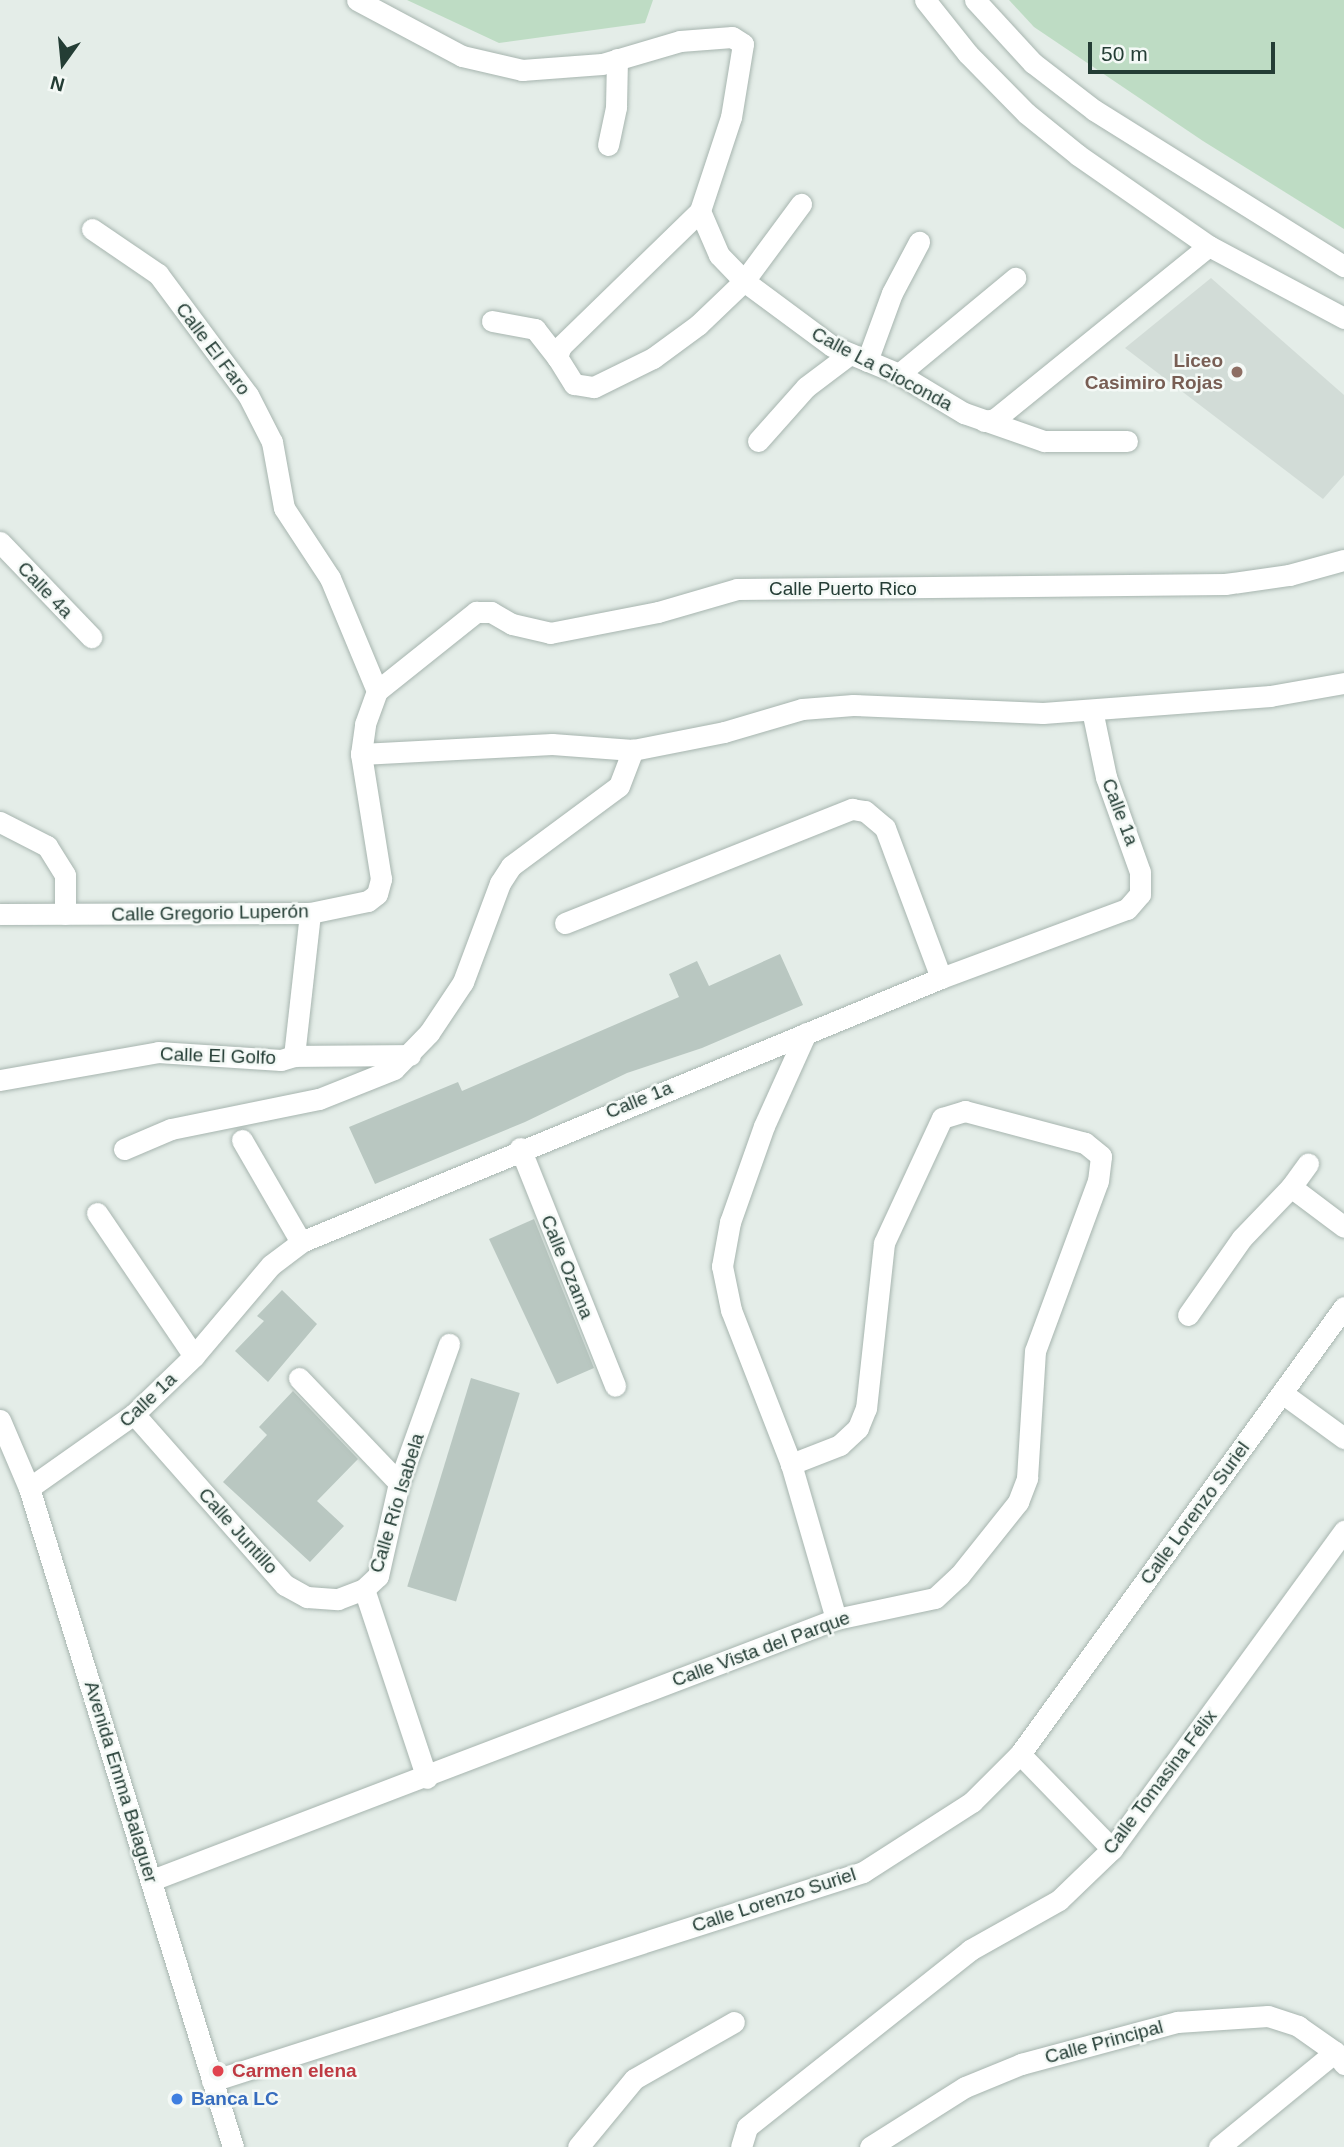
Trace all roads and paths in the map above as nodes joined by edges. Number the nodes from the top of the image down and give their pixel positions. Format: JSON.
{"nodes":[{"id":1,"x":357,"y":0,"type":"edge"},
{"id":2,"x":925,"y":0,"type":"edge"},
{"id":3,"x":975,"y":0,"type":"edge"},
{"id":4,"x":617,"y":59,"type":"junction"},
{"id":5,"x":608,"y":145,"type":"dead end"},
{"id":6,"x":801,"y":204,"type":"dead end"},
{"id":7,"x":700,"y":211,"type":"junction"},
{"id":8,"x":92,"y":229,"type":"dead end"},
{"id":9,"x":919,"y":242,"type":"dead end"},
{"id":10,"x":1209,"y":246,"type":"junction"},
{"id":11,"x":1344,"y":266,"type":"edge"},
{"id":12,"x":1015,"y":278,"type":"dead end"},
{"id":13,"x":744,"y":281,"type":"junction"},
{"id":14,"x":1344,"y":318,"type":"edge"},
{"id":15,"x":492,"y":321,"type":"dead end"},
{"id":16,"x":557,"y":357,"type":"junction"},
{"id":17,"x":858,"y":357,"type":"junction"},
{"id":18,"x":899,"y":374,"type":"junction"},
{"id":19,"x":984,"y":421,"type":"junction"},
{"id":20,"x":758,"y":441,"type":"dead end"},
{"id":21,"x":1127,"y":441,"type":"dead end"},
{"id":22,"x":0,"y":542,"type":"edge"},
{"id":23,"x":1344,"y":560,"type":"edge"},
{"id":24,"x":90,"y":637,"type":"dead end"},
{"id":25,"x":1344,"y":683,"type":"edge"},
{"id":26,"x":377,"y":691,"type":"junction"},
{"id":27,"x":1092,"y":710,"type":"junction"},
{"id":28,"x":633,"y":750,"type":"junction"},
{"id":29,"x":361,"y":754,"type":"junction"},
{"id":30,"x":0,"y":822,"type":"edge"},
{"id":31,"x":310,"y":913,"type":"junction"},
{"id":32,"x":0,"y":914,"type":"edge"},
{"id":33,"x":65,"y":914,"type":"junction"},
{"id":34,"x":565,"y":923,"type":"dead end"},
{"id":35,"x":941,"y":978,"type":"junction"},
{"id":36,"x":806,"y":1033,"type":"junction"},
{"id":37,"x":410,"y":1055,"type":"junction"},
{"id":38,"x":293,"y":1056,"type":"junction"},
{"id":39,"x":0,"y":1080,"type":"edge"},
{"id":40,"x":242,"y":1140,"type":"dead end"},
{"id":41,"x":520,"y":1148,"type":"junction"},
{"id":42,"x":124,"y":1149,"type":"dead end"},
{"id":43,"x":1308,"y":1164,"type":"dead end"},
{"id":44,"x":1290,"y":1187,"type":"junction"},
{"id":45,"x":97,"y":1213,"type":"dead end"},
{"id":46,"x":1344,"y":1227,"type":"edge"},
{"id":47,"x":301,"y":1242,"type":"junction"},
{"id":48,"x":1344,"y":1307,"type":"edge"},
{"id":49,"x":1188,"y":1315,"type":"dead end"},
{"id":50,"x":449,"y":1344,"type":"dead end"},
{"id":51,"x":194,"y":1356,"type":"junction"},
{"id":52,"x":299,"y":1378,"type":"dead end"},
{"id":53,"x":615,"y":1386,"type":"dead end"},
{"id":54,"x":1282,"y":1392,"type":"junction"},
{"id":55,"x":134,"y":1414,"type":"junction"},
{"id":56,"x":0,"y":1420,"type":"edge"},
{"id":57,"x":1344,"y":1438,"type":"edge"},
{"id":58,"x":791,"y":1464,"type":"junction"},
{"id":59,"x":399,"y":1483,"type":"junction"},
{"id":60,"x":29,"y":1488,"type":"junction"},
{"id":61,"x":1344,"y":1531,"type":"edge"},
{"id":62,"x":364,"y":1588,"type":"junction"},
{"id":63,"x":836,"y":1619,"type":"junction"},
{"id":64,"x":1020,"y":1754,"type":"junction"},
{"id":65,"x":427,"y":1778,"type":"junction"},
{"id":66,"x":1112,"y":1849,"type":"junction"},
{"id":67,"x":152,"y":1880,"type":"junction"},
{"id":68,"x":734,"y":2022,"type":"dead end"},
{"id":69,"x":1340,"y":2058,"type":"edge"},
{"id":70,"x":212,"y":2081,"type":"junction"},
{"id":71,"x":233,"y":2147,"type":"edge"},
{"id":72,"x":578,"y":2147,"type":"edge"},
{"id":73,"x":741,"y":2147,"type":"edge"},
{"id":74,"x":870,"y":2147,"type":"edge"},
{"id":75,"x":1219,"y":2147,"type":"edge"}],
"edges":[{"from":1,"to":4,"type":"street"},
{"from":2,"to":10,"type":"street"},
{"from":3,"to":11,"type":"street"},
{"from":4,"to":5,"type":"street"},
{"from":4,"to":7,"type":"street"},
{"from":6,"to":13,"type":"street"},
{"from":7,"to":13,"type":"street","name":"Calle La Gioconda"},
{"from":7,"to":16,"type":"street"},
{"from":8,"to":26,"type":"street","name":"Calle El Faro"},
{"from":9,"to":17,"type":"street"},
{"from":10,"to":14,"type":"street"},
{"from":10,"to":19,"type":"street"},
{"from":12,"to":18,"type":"street"},
{"from":13,"to":16,"type":"street"},
{"from":13,"to":17,"type":"street","name":"Calle La Gioconda"},
{"from":15,"to":16,"type":"street"},
{"from":17,"to":18,"type":"street","name":"Calle La Gioconda"},
{"from":17,"to":20,"type":"street"},
{"from":18,"to":19,"type":"street","name":"Calle La Gioconda"},
{"from":19,"to":21,"type":"street","name":"Calle La Gioconda"},
{"from":22,"to":24,"type":"street","name":"Calle 4a"},
{"from":23,"to":26,"type":"street","name":"Calle Puerto Rico"},
{"from":25,"to":27,"type":"street"},
{"from":26,"to":29,"type":"street","name":"Calle Gregorio Luperón"},
{"from":27,"to":28,"type":"street"},
{"from":27,"to":35,"type":"street","name":"Calle 1a"},
{"from":28,"to":29,"type":"street"},
{"from":28,"to":37,"type":"street"},
{"from":29,"to":31,"type":"street","name":"Calle Gregorio Luperón"},
{"from":30,"to":33,"type":"street"},
{"from":31,"to":33,"type":"street","name":"Calle Gregorio Luperón"},
{"from":31,"to":38,"type":"street","name":"Calle El Golfo"},
{"from":32,"to":33,"type":"street","name":"Calle Gregorio Luperón"},
{"from":34,"to":35,"type":"street"},
{"from":35,"to":36,"type":"street","name":"Calle 1a"},
{"from":36,"to":41,"type":"street","name":"Calle 1a"},
{"from":36,"to":58,"type":"street"},
{"from":37,"to":38,"type":"street"},
{"from":37,"to":42,"type":"street"},
{"from":38,"to":39,"type":"street","name":"Calle El Golfo"},
{"from":40,"to":47,"type":"street"},
{"from":41,"to":47,"type":"street","name":"Calle 1a"},
{"from":41,"to":53,"type":"street","name":"Calle Ozama"},
{"from":43,"to":44,"type":"street"},
{"from":44,"to":46,"type":"street"},
{"from":44,"to":49,"type":"street"},
{"from":45,"to":51,"type":"street"},
{"from":47,"to":51,"type":"street","name":"Calle 1a"},
{"from":48,"to":54,"type":"street","name":"Calle Lorenzo Suriel"},
{"from":50,"to":59,"type":"street","name":"Calle Río Isabela"},
{"from":51,"to":55,"type":"street","name":"Calle 1a"},
{"from":52,"to":59,"type":"street"},
{"from":54,"to":57,"type":"street"},
{"from":54,"to":64,"type":"street","name":"Calle Lorenzo Suriel"},
{"from":55,"to":60,"type":"street","name":"Calle 1a"},
{"from":55,"to":62,"type":"street","name":"Calle Juntillo"},
{"from":56,"to":60,"type":"street","name":"Avenida Emma Balaguer"},
{"from":58,"to":63,"type":"street"},
{"from":58,"to":63,"type":"street","name":"Calle Vista del Parque"},
{"from":59,"to":62,"type":"street","name":"Calle Río Isabela"},
{"from":60,"to":67,"type":"street","name":"Avenida Emma Balaguer"},
{"from":61,"to":66,"type":"street","name":"Calle Tomasina Félix"},
{"from":62,"to":65,"type":"street","name":"Calle Río Isabela"},
{"from":63,"to":65,"type":"street","name":"Calle Vista del Parque"},
{"from":64,"to":66,"type":"street"},
{"from":64,"to":70,"type":"street","name":"Calle Lorenzo Suriel"},
{"from":65,"to":67,"type":"street","name":"Calle Vista del Parque"},
{"from":66,"to":73,"type":"street","name":"Calle Tomasina Félix"},
{"from":67,"to":70,"type":"street","name":"Avenida Emma Balaguer"},
{"from":68,"to":72,"type":"street"},
{"from":69,"to":74,"type":"street","name":"Calle Principal"},
{"from":69,"to":75,"type":"street"},
{"from":70,"to":71,"type":"street","name":"Avenida Emma Balaguer"}]}
